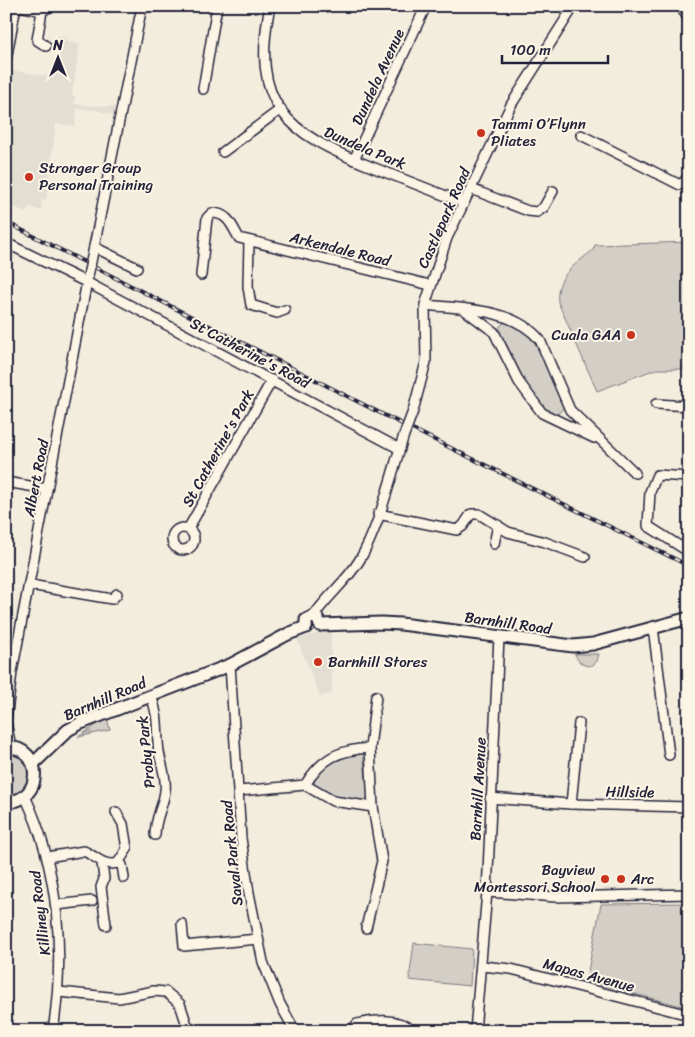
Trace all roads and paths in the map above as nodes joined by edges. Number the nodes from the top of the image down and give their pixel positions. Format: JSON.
{"nodes":[{"id":1,"x":17,"y":6,"type":"edge"},
{"id":2,"x":51,"y":6,"type":"edge"},
{"id":3,"x":142,"y":6,"type":"edge"},
{"id":4,"x":217,"y":6,"type":"edge"},
{"id":5,"x":270,"y":6,"type":"edge"},
{"id":6,"x":426,"y":6,"type":"edge"},
{"id":7,"x":574,"y":6,"type":"edge"},
{"id":8,"x":680,"y":6,"type":"edge"},
{"id":9,"x":42,"y":11,"type":"junction"},
{"id":10,"x":689,"y":18,"type":"edge"},
{"id":11,"x":46,"y":46,"type":"dead end"},
{"id":12,"x":6,"y":60,"type":"edge"},
{"id":13,"x":203,"y":89,"type":"dead end"},
{"id":14,"x":280,"y":109,"type":"junction"},
{"id":15,"x":581,"y":135,"type":"dead end"},
{"id":16,"x":223,"y":152,"type":"dead end"},
{"id":17,"x":354,"y":160,"type":"junction"},
{"id":18,"x":689,"y":177,"type":"edge"},
{"id":19,"x":471,"y":189,"type":"junction"},
{"id":20,"x":553,"y":191,"type":"dead end"},
{"id":21,"x":464,"y":204,"type":"junction"},
{"id":22,"x":246,"y":240,"type":"junction"},
{"id":23,"x":6,"y":243,"type":"edge"},
{"id":24,"x":93,"y":249,"type":"junction"},
{"id":25,"x":137,"y":268,"type":"dead end"},
{"id":26,"x":201,"y":275,"type":"dead end"},
{"id":27,"x":88,"y":283,"type":"junction"},
{"id":28,"x":430,"y":285,"type":"junction"},
{"id":29,"x":424,"y":305,"type":"junction"},
{"id":30,"x":285,"y":310,"type":"dead end"},
{"id":31,"x":466,"y":310,"type":"junction"},
{"id":32,"x":502,"y":315,"type":"junction"},
{"id":33,"x":494,"y":332,"type":"junction"},
{"id":34,"x":272,"y":380,"type":"junction"},
{"id":35,"x":656,"y":404,"type":"dead end"},
{"id":36,"x":689,"y":406,"type":"edge"},
{"id":37,"x":570,"y":410,"type":"junction"},
{"id":38,"x":562,"y":423,"type":"junction"},
{"id":39,"x":601,"y":441,"type":"junction"},
{"id":40,"x":400,"y":448,"type":"junction"},
{"id":41,"x":635,"y":473,"type":"dead end"},
{"id":42,"x":689,"y":477,"type":"edge"},
{"id":43,"x":6,"y":482,"type":"edge"},
{"id":44,"x":47,"y":489,"type":"junction"},
{"id":45,"x":378,"y":514,"type":"junction"},
{"id":46,"x":498,"y":525,"type":"junction"},
{"id":47,"x":188,"y":529,"type":"dead end"},
{"id":48,"x":494,"y":544,"type":"dead end"},
{"id":49,"x":689,"y":552,"type":"edge"},
{"id":50,"x":585,"y":557,"type":"dead end"},
{"id":51,"x":30,"y":585,"type":"junction"},
{"id":52,"x":117,"y":594,"type":"dead end"},
{"id":53,"x":689,"y":618,"type":"edge"},
{"id":54,"x":316,"y":621,"type":"junction"},
{"id":55,"x":653,"y":627,"type":"junction"},
{"id":56,"x":499,"y":637,"type":"junction"},
{"id":57,"x":230,"y":665,"type":"junction"},
{"id":58,"x":150,"y":696,"type":"junction"},
{"id":59,"x":376,"y":696,"type":"dead end"},
{"id":60,"x":6,"y":721,"type":"edge"},
{"id":61,"x":579,"y":723,"type":"dead end"},
{"id":62,"x":9,"y":747,"type":"edge"},
{"id":63,"x":370,"y":748,"type":"junction"},
{"id":64,"x":669,"y":755,"type":"dead end"},
{"id":65,"x":31,"y":759,"type":"junction"},
{"id":66,"x":305,"y":785,"type":"junction"},
{"id":67,"x":239,"y":791,"type":"junction"},
{"id":68,"x":25,"y":796,"type":"junction"},
{"id":69,"x":490,"y":798,"type":"junction"},
{"id":70,"x":6,"y":802,"type":"edge"},
{"id":71,"x":571,"y":804,"type":"junction"},
{"id":72,"x":374,"y":807,"type":"junction"},
{"id":73,"x":689,"y":807,"type":"edge"},
{"id":74,"x":116,"y":812,"type":"dead end"},
{"id":75,"x":156,"y":836,"type":"dead end"},
{"id":76,"x":47,"y":857,"type":"junction"},
{"id":77,"x":102,"y":863,"type":"junction"},
{"id":78,"x":118,"y":863,"type":"junction"},
{"id":79,"x":124,"y":878,"type":"dead end"},
{"id":80,"x":487,"y":892,"type":"junction"},
{"id":81,"x":689,"y":894,"type":"edge"},
{"id":82,"x":92,"y":901,"type":"dead end"},
{"id":83,"x":56,"y":905,"type":"junction"},
{"id":84,"x":182,"y":924,"type":"dead end"},
{"id":85,"x":106,"y":925,"type":"dead end"},
{"id":86,"x":366,"y":928,"type":"dead end"},
{"id":87,"x":258,"y":939,"type":"junction"},
{"id":88,"x":482,"y":966,"type":"junction"},
{"id":89,"x":59,"y":992,"type":"junction"},
{"id":90,"x":689,"y":1015,"type":"edge"},
{"id":91,"x":53,"y":1031,"type":"edge"},
{"id":92,"x":189,"y":1031,"type":"edge"},
{"id":93,"x":295,"y":1031,"type":"edge"},
{"id":94,"x":352,"y":1031,"type":"edge"},
{"id":95,"x":412,"y":1031,"type":"edge"},
{"id":96,"x":475,"y":1031,"type":"edge"}],
"edges":[{"from":1,"to":9,"type":"street"},
{"from":1,"to":12,"type":"street"},
{"from":2,"to":9,"type":"street"},
{"from":3,"to":24,"type":"street","name":"Albert Road"},
{"from":4,"to":13,"type":"street"},
{"from":5,"to":14,"type":"street","name":"Dundela Park"},
{"from":6,"to":17,"type":"street","name":"Dundela Avenue"},
{"from":7,"to":19,"type":"street","name":"Castlepark Road"},
{"from":8,"to":10,"type":"street"},
{"from":9,"to":11,"type":"street"},
{"from":14,"to":16,"type":"street"},
{"from":14,"to":17,"type":"street","name":"Dundela Park"},
{"from":15,"to":18,"type":"street"},
{"from":17,"to":21,"type":"street","name":"Dundela Park"},
{"from":19,"to":20,"type":"street"},
{"from":19,"to":21,"type":"street","name":"Castlepark Road"},
{"from":21,"to":28,"type":"street","name":"Castlepark Road"},
{"from":22,"to":26,"type":"street"},
{"from":22,"to":28,"type":"street","name":"Arkendale Road"},
{"from":22,"to":30,"type":"street"},
{"from":23,"to":27,"type":"street","name":"St Catherine's Road"},
{"from":24,"to":25,"type":"street"},
{"from":24,"to":27,"type":"street","name":"Albert Road","bridge":true},
{"from":27,"to":34,"type":"street","name":"St Catherine's Road"},
{"from":27,"to":44,"type":"street","name":"Albert Road"},
{"from":28,"to":29,"type":"street","name":"Castlepark Road"},
{"from":29,"to":31,"type":"street"},
{"from":29,"to":40,"type":"street","name":"Castlepark Road","bridge":true},
{"from":31,"to":32,"type":"street"},
{"from":31,"to":33,"type":"street"},
{"from":32,"to":33,"type":"street"},
{"from":32,"to":37,"type":"street"},
{"from":33,"to":38,"type":"street"},
{"from":34,"to":40,"type":"street","name":"St Catherine's Road"},
{"from":34,"to":47,"type":"street","name":"St Catherine's Park"},
{"from":35,"to":36,"type":"street"},
{"from":37,"to":38,"type":"street"},
{"from":37,"to":39,"type":"street"},
{"from":38,"to":39,"type":"street"},
{"from":39,"to":41,"type":"street"},
{"from":40,"to":45,"type":"street","name":"Castlepark Road"},
{"from":42,"to":49,"type":"street"},
{"from":43,"to":44,"type":"street"},
{"from":44,"to":51,"type":"street","name":"Albert Road"},
{"from":45,"to":46,"type":"street"},
{"from":45,"to":54,"type":"street","name":"Castlepark Road"},
{"from":46,"to":48,"type":"street"},
{"from":46,"to":50,"type":"street"},
{"from":51,"to":52,"type":"street"},
{"from":51,"to":60,"type":"street","name":"Albert Road"},
{"from":53,"to":55,"type":"main road","name":"Barnhill Road"},
{"from":54,"to":56,"type":"main road","name":"Barnhill Road"},
{"from":54,"to":57,"type":"main road","name":"Barnhill Road"},
{"from":55,"to":56,"type":"main road","name":"Barnhill Road"},
{"from":55,"to":64,"type":"street"},
{"from":56,"to":69,"type":"street","name":"Barnhill Avenue"},
{"from":57,"to":58,"type":"main road","name":"Barnhill Road"},
{"from":57,"to":67,"type":"street","name":"Saval Park Road"},
{"from":58,"to":65,"type":"main road","name":"Barnhill Road"},
{"from":58,"to":75,"type":"street","name":"Proby Park"},
{"from":59,"to":63,"type":"street"},
{"from":60,"to":62,"type":"street","name":"Albert Road"},
{"from":61,"to":71,"type":"street"},
{"from":62,"to":65,"type":"main road"},
{"from":63,"to":66,"type":"street"},
{"from":63,"to":72,"type":"street"},
{"from":65,"to":68,"type":"main road"},
{"from":66,"to":67,"type":"street"},
{"from":66,"to":72,"type":"street"},
{"from":67,"to":87,"type":"street","name":"Saval Park Road"},
{"from":68,"to":70,"type":"main road"},
{"from":68,"to":76,"type":"street","name":"Killiney Road"},
{"from":69,"to":71,"type":"street","name":"Hillside"},
{"from":69,"to":80,"type":"street","name":"Barnhill Avenue"},
{"from":71,"to":73,"type":"street","name":"Hillside"},
{"from":72,"to":86,"type":"street"},
{"from":74,"to":78,"type":"street"},
{"from":76,"to":77,"type":"street"},
{"from":76,"to":83,"type":"street","name":"Killiney Road"},
{"from":77,"to":78,"type":"street"},
{"from":77,"to":85,"type":"street"},
{"from":78,"to":79,"type":"street"},
{"from":80,"to":81,"type":"street"},
{"from":80,"to":88,"type":"street","name":"Barnhill Avenue"},
{"from":82,"to":83,"type":"street"},
{"from":83,"to":89,"type":"street","name":"Killiney Road"},
{"from":84,"to":87,"type":"street"},
{"from":87,"to":93,"type":"street","name":"Saval Park Road"},
{"from":88,"to":90,"type":"street","name":"Mapas Avenue"},
{"from":88,"to":96,"type":"street","name":"Barnhill Avenue"},
{"from":89,"to":91,"type":"street","name":"Killiney Road"},
{"from":89,"to":92,"type":"street"},
{"from":94,"to":95,"type":"street"}]}
